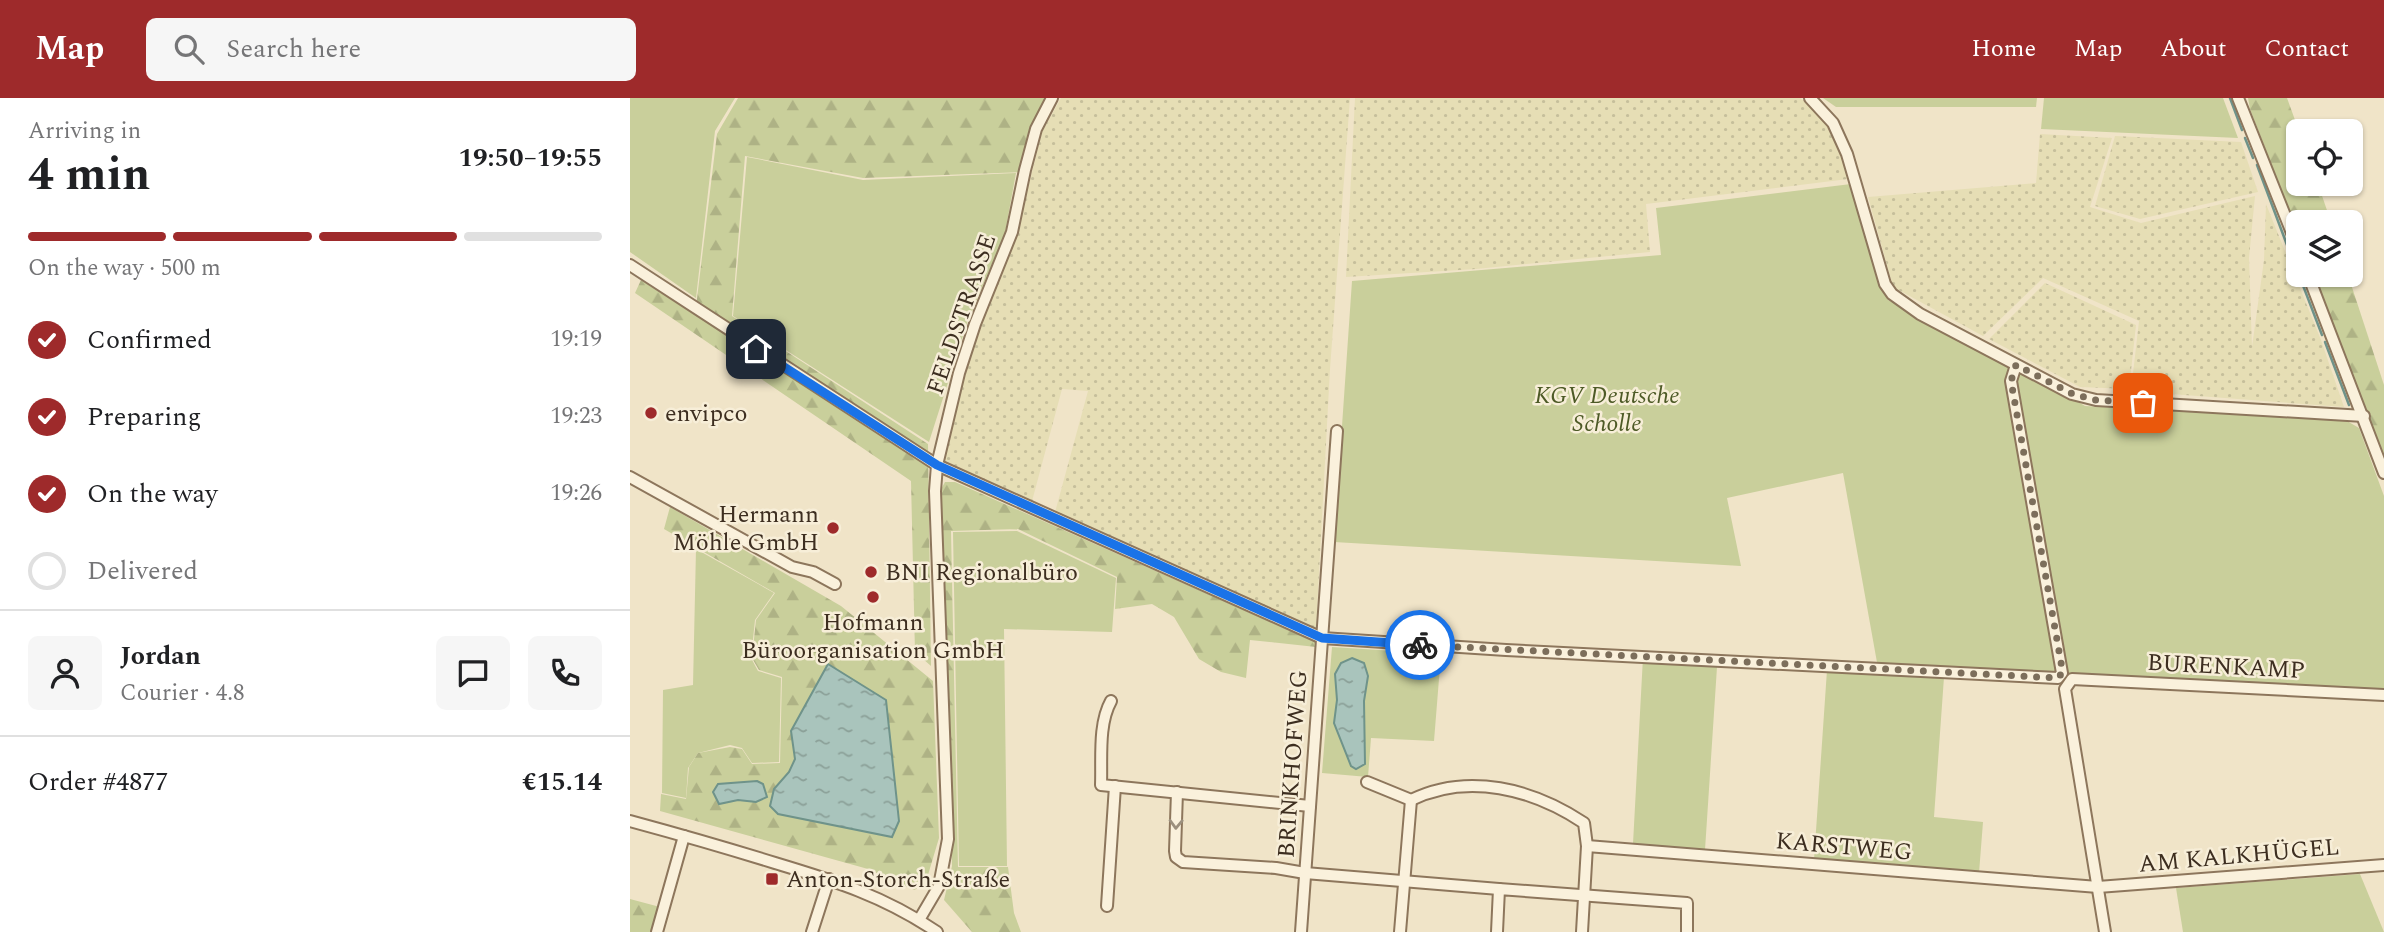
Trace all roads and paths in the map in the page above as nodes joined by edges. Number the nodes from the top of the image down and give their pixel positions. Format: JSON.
{"nodes":[{"id":1,"x":1052,"y":98,"type":"edge"},
{"id":2,"x":1810,"y":98,"type":"edge"},
{"id":3,"x":2238,"y":98,"type":"edge"},
{"id":4,"x":2286,"y":218,"type":"edge"},
{"id":5,"x":630,"y":265,"type":"edge"},
{"id":6,"x":2313,"y":287,"type":"edge"},
{"id":7,"x":2016,"y":365,"type":"junction"},
{"id":8,"x":2364,"y":416,"type":"junction"},
{"id":9,"x":1337,"y":431,"type":"dead end"},
{"id":10,"x":937,"y":465,"type":"junction"},
{"id":11,"x":2384,"y":473,"type":"edge"},
{"id":12,"x":630,"y":478,"type":"edge"},
{"id":13,"x":835,"y":584,"type":"dead end"},
{"id":14,"x":1322,"y":638,"type":"junction"},
{"id":15,"x":2063,"y":681,"type":"junction"},
{"id":16,"x":2384,"y":695,"type":"edge"},
{"id":17,"x":1111,"y":701,"type":"dead end"},
{"id":18,"x":1367,"y":782,"type":"dead end"},
{"id":19,"x":1115,"y":786,"type":"junction"},
{"id":20,"x":1177,"y":792,"type":"junction"},
{"id":21,"x":1411,"y":800,"type":"junction"},
{"id":22,"x":1310,"y":806,"type":"junction"},
{"id":23,"x":630,"y":821,"type":"edge"},
{"id":24,"x":684,"y":836,"type":"junction"},
{"id":25,"x":1587,"y":846,"type":"junction"},
{"id":26,"x":2384,"y":865,"type":"edge"},
{"id":27,"x":1305,"y":873,"type":"junction"},
{"id":28,"x":829,"y":879,"type":"junction"},
{"id":29,"x":1403,"y":882,"type":"junction"},
{"id":30,"x":2098,"y":887,"type":"junction"},
{"id":31,"x":1499,"y":889,"type":"junction"},
{"id":32,"x":1584,"y":894,"type":"junction"},
{"id":33,"x":1107,"y":906,"type":"dead end"},
{"id":34,"x":919,"y":920,"type":"junction"},
{"id":35,"x":657,"y":932,"type":"edge"},
{"id":36,"x":811,"y":932,"type":"edge"},
{"id":37,"x":937,"y":932,"type":"edge"},
{"id":38,"x":1301,"y":932,"type":"edge"},
{"id":39,"x":1400,"y":932,"type":"edge"},
{"id":40,"x":1497,"y":932,"type":"edge"},
{"id":41,"x":1582,"y":932,"type":"edge"},
{"id":42,"x":1687,"y":932,"type":"edge"},
{"id":43,"x":2105,"y":932,"type":"edge"}],
"edges":[{"from":1,"to":10,"type":"street","name":"FELDSTRASSE"},
{"from":2,"to":7,"type":"street"},
{"from":3,"to":4,"type":"street"},
{"from":5,"to":10,"type":"street","name":"BURENKAMP"},
{"from":6,"to":8,"type":"street"},
{"from":7,"to":8,"type":"street"},
{"from":7,"to":15,"type":"street"},
{"from":8,"to":11,"type":"street"},
{"from":9,"to":14,"type":"street","name":"BRINKHOFWEG"},
{"from":10,"to":14,"type":"street","name":"BURENKAMP"},
{"from":10,"to":34,"type":"street","name":"FELDSTRASSE"},
{"from":12,"to":13,"type":"street"},
{"from":14,"to":15,"type":"street","name":"BURENKAMP"},
{"from":14,"to":22,"type":"street","name":"BRINKHOFWEG"},
{"from":15,"to":16,"type":"street","name":"BURENKAMP"},
{"from":15,"to":30,"type":"street"},
{"from":17,"to":19,"type":"street"},
{"from":18,"to":21,"type":"street"},
{"from":19,"to":20,"type":"street"},
{"from":19,"to":33,"type":"street"},
{"from":20,"to":22,"type":"street"},
{"from":20,"to":27,"type":"street","one_way":true},
{"from":21,"to":25,"type":"street"},
{"from":21,"to":29,"type":"street"},
{"from":22,"to":27,"type":"street","name":"BRINKHOFWEG"},
{"from":23,"to":24,"type":"street"},
{"from":24,"to":28,"type":"street"},
{"from":24,"to":35,"type":"street"},
{"from":25,"to":30,"type":"street","name":"KARSTWEG"},
{"from":25,"to":32,"type":"street"},
{"from":26,"to":30,"type":"street","name":"AM KALKHÜGEL"},
{"from":27,"to":29,"type":"street"},
{"from":27,"to":38,"type":"street","name":"BRINKHOFWEG"},
{"from":28,"to":34,"type":"street"},
{"from":28,"to":36,"type":"street"},
{"from":29,"to":31,"type":"street"},
{"from":29,"to":39,"type":"street"},
{"from":30,"to":43,"type":"street"},
{"from":31,"to":32,"type":"street"},
{"from":31,"to":40,"type":"street"},
{"from":32,"to":41,"type":"street"},
{"from":32,"to":42,"type":"street"},
{"from":34,"to":37,"type":"street"}]}
